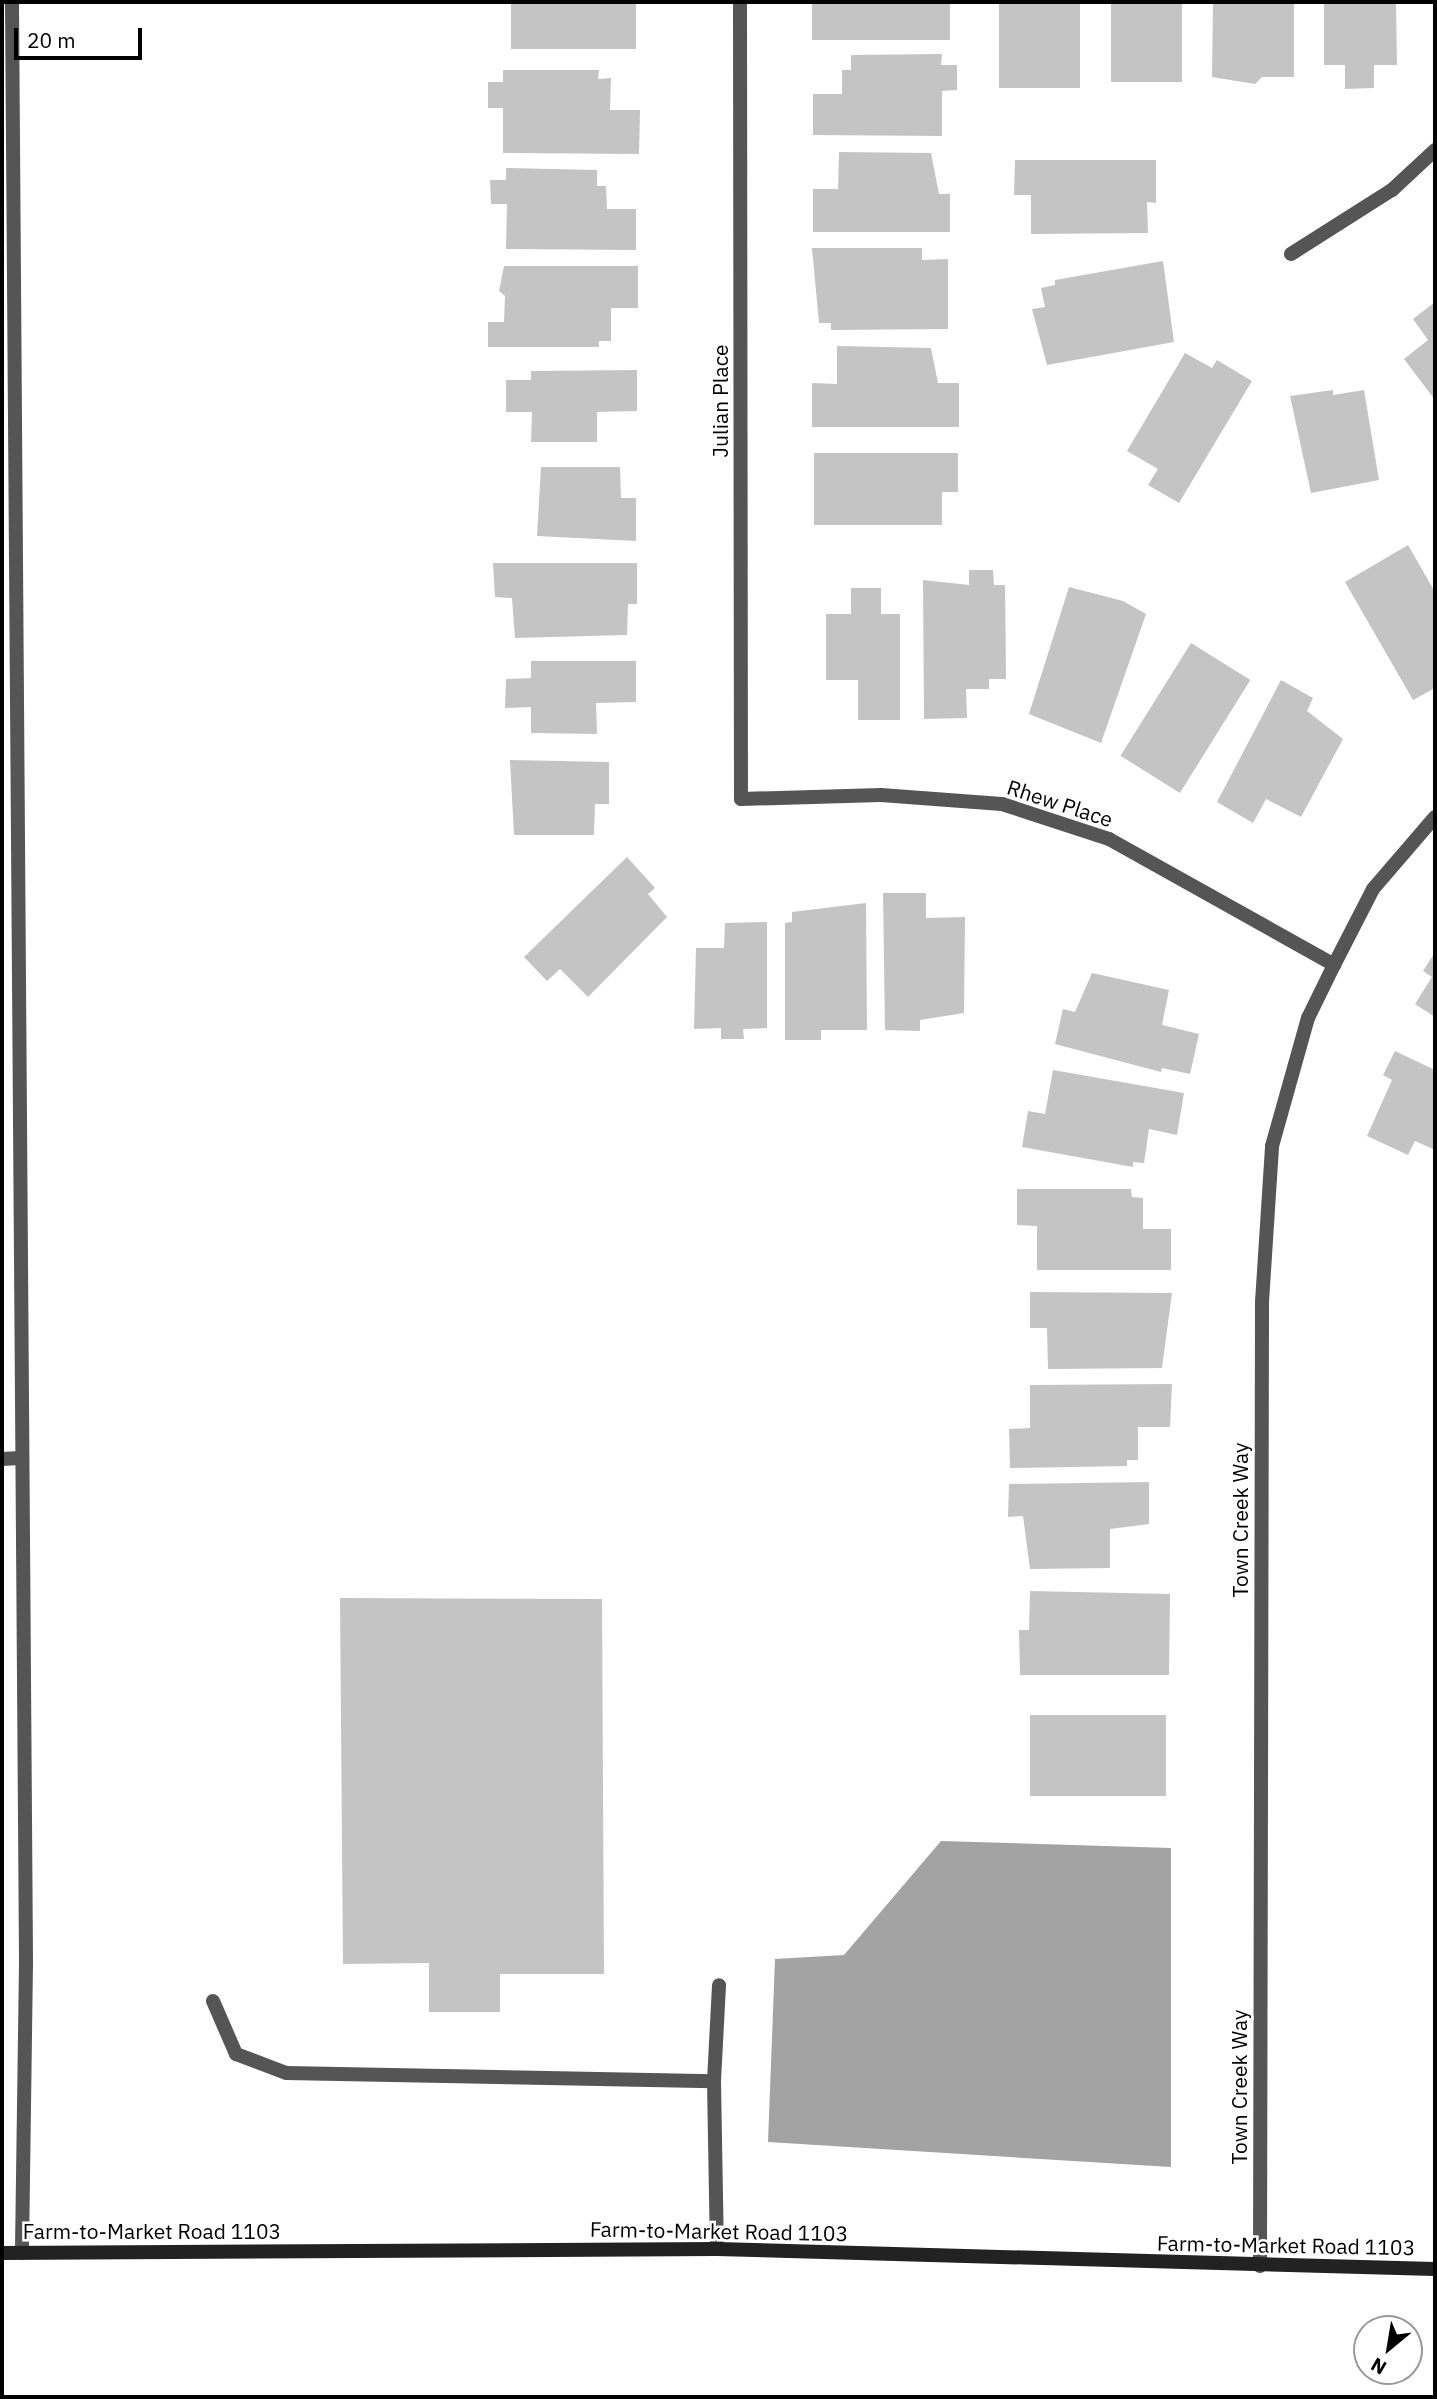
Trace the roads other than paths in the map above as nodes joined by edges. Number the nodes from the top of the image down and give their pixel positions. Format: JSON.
{"nodes":[{"id":1,"x":12,"y":2,"type":"edge"},
{"id":2,"x":740,"y":2,"type":"edge"},
{"id":3,"x":1435,"y":150,"type":"edge"},
{"id":4,"x":1291,"y":254,"type":"dead end"},
{"id":5,"x":741,"y":799,"type":"joint"},
{"id":6,"x":1435,"y":817,"type":"edge"},
{"id":7,"x":1334,"y":965,"type":"junction"},
{"id":8,"x":20,"y":1458,"type":"junction"},
{"id":9,"x":2,"y":1459,"type":"edge"},
{"id":10,"x":719,"y":1985,"type":"dead end"},
{"id":11,"x":212,"y":2001,"type":"dead end"},
{"id":12,"x":714,"y":2081,"type":"junction"},
{"id":13,"x":717,"y":2249,"type":"junction"},
{"id":14,"x":22,"y":2252,"type":"junction"},
{"id":15,"x":2,"y":2253,"type":"edge"},
{"id":16,"x":1260,"y":2266,"type":"junction"},
{"id":17,"x":1435,"y":2269,"type":"edge"}],
"edges":[{"from":1,"to":8,"type":"street"},
{"from":2,"to":5,"type":"street","name":"Julian Place"},
{"from":3,"to":4,"type":"street"},
{"from":5,"to":7,"type":"street","name":"Rhew Place"},
{"from":6,"to":7,"type":"street","name":"Town Creek Way"},
{"from":7,"to":16,"type":"street","name":"Town Creek Way"},
{"from":8,"to":9,"type":"street"},
{"from":8,"to":14,"type":"street"},
{"from":10,"to":12,"type":"street"},
{"from":11,"to":12,"type":"street"},
{"from":12,"to":13,"type":"street"},
{"from":13,"to":14,"type":"main road","name":"Farm-to-Market Road 1103"},
{"from":13,"to":16,"type":"main road","name":"Farm-to-Market Road 1103"},
{"from":14,"to":15,"type":"main road","name":"Farm-to-Market Road 1103"},
{"from":16,"to":17,"type":"main road","name":"Farm-to-Market Road 1103"}]}
